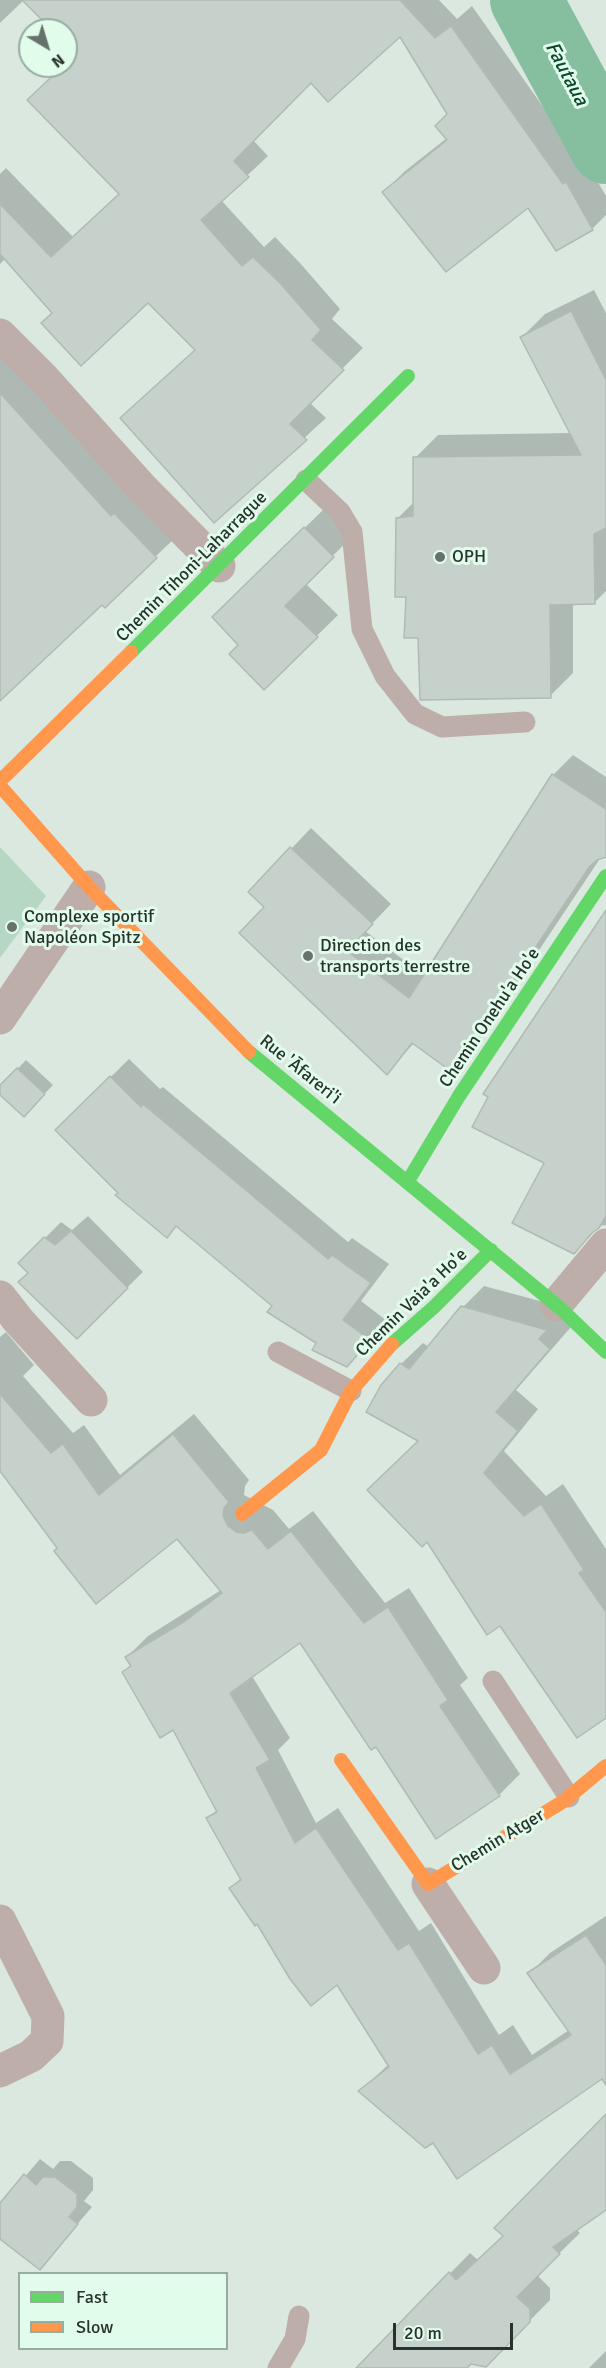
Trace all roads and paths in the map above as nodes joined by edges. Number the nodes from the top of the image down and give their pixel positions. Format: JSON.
{"nodes":[{"id":1,"x":0,"y":335,"type":"edge"},
{"id":2,"x":408,"y":376,"type":"dead end"},
{"id":3,"x":306,"y":480,"type":"junction"},
{"id":4,"x":219,"y":566,"type":"junction"},
{"id":5,"x":525,"y":722,"type":"dead end"},
{"id":6,"x":0,"y":784,"type":"edge"},
{"id":7,"x":606,"y":876,"type":"edge"},
{"id":8,"x":89,"y":887,"type":"junction"},
{"id":9,"x":0,"y":1018,"type":"edge"},
{"id":10,"x":408,"y":1181,"type":"junction"},
{"id":11,"x":606,"y":1245,"type":"edge"},
{"id":12,"x":491,"y":1250,"type":"junction"},
{"id":13,"x":0,"y":1297,"type":"edge"},
{"id":14,"x":556,"y":1305,"type":"junction"},
{"id":15,"x":278,"y":1352,"type":"dead end"},
{"id":16,"x":606,"y":1352,"type":"edge"},
{"id":17,"x":351,"y":1391,"type":"junction"},
{"id":18,"x":91,"y":1400,"type":"dead end"},
{"id":19,"x":242,"y":1514,"type":"dead end"},
{"id":20,"x":493,"y":1681,"type":"dead end"},
{"id":21,"x":341,"y":1760,"type":"dead end"},
{"id":22,"x":606,"y":1766,"type":"edge"},
{"id":23,"x":569,"y":1797,"type":"junction"},
{"id":24,"x":428,"y":1884,"type":"junction"},
{"id":25,"x":2,"y":1938,"type":"edge"},
{"id":26,"x":484,"y":1968,"type":"dead end"},
{"id":27,"x":0,"y":2071,"type":"edge"},
{"id":28,"x":299,"y":2316,"type":"dead end"},
{"id":29,"x":278,"y":2368,"type":"edge"}],
"edges":[{"from":1,"to":4,"type":"street"},
{"from":2,"to":3,"type":"street","name":"Chemin Tihoni-Laharrague"},
{"from":3,"to":4,"type":"street","name":"Chemin Tihoni-Laharrague"},
{"from":3,"to":5,"type":"lane"},
{"from":4,"to":6,"type":"street","name":"Chemin Tihoni-Laharrague"},
{"from":6,"to":8,"type":"street","name":"Rue 'Āfareri'i"},
{"from":7,"to":10,"type":"street","name":"Chemin Onehu'a Ho'e"},
{"from":8,"to":9,"type":"street"},
{"from":8,"to":10,"type":"street","name":"Rue 'Āfareri'i"},
{"from":10,"to":12,"type":"street","name":"Rue 'Āfareri'i"},
{"from":11,"to":14,"type":"street"},
{"from":12,"to":14,"type":"street","name":"Rue 'Āfareri'i"},
{"from":12,"to":17,"type":"street","name":"Chemin Vaia'a Ho'e"},
{"from":13,"to":18,"type":"street"},
{"from":14,"to":16,"type":"street","name":"Rue 'Āfareri'i"},
{"from":15,"to":17,"type":"lane"},
{"from":17,"to":19,"type":"street","name":"Chemin Vaia'a Ho'e"},
{"from":20,"to":23,"type":"lane"},
{"from":21,"to":24,"type":"street"},
{"from":22,"to":23,"type":"street","name":"Chemin Atger"},
{"from":23,"to":24,"type":"street","name":"Chemin Atger"},
{"from":24,"to":26,"type":"street"},
{"from":25,"to":27,"type":"street"},
{"from":28,"to":29,"type":"lane"}]}
